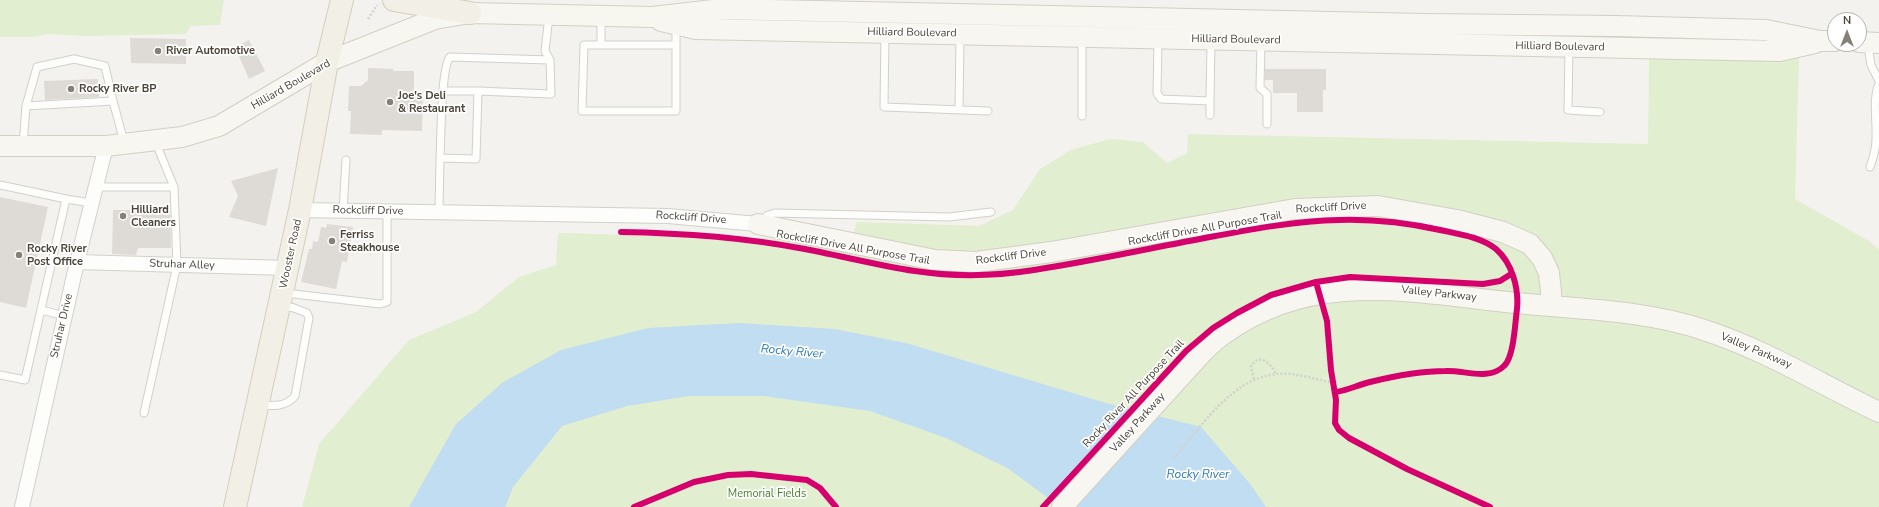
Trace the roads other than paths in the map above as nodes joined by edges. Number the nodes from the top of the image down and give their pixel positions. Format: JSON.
{"nodes":[{"id":1,"x":342,"y":0,"type":"edge"},
{"id":2,"x":386,"y":2,"type":"edge"},
{"id":3,"x":470,"y":12,"type":"junction"},
{"id":4,"x":549,"y":16,"type":"junction"},
{"id":5,"x":601,"y":17,"type":"junction"},
{"id":6,"x":652,"y":17,"type":"junction"},
{"id":7,"x":885,"y":33,"type":"junction"},
{"id":8,"x":960,"y":34,"type":"junction"},
{"id":9,"x":676,"y":35,"type":"junction"},
{"id":10,"x":1082,"y":37,"type":"junction"},
{"id":11,"x":1158,"y":39,"type":"junction"},
{"id":12,"x":1212,"y":40,"type":"junction"},
{"id":13,"x":1262,"y":41,"type":"junction"},
{"id":14,"x":1827,"y":41,"type":"edge"},
{"id":15,"x":1827,"y":41,"type":"edge"},
{"id":16,"x":1868,"y":42,"type":"edge"},
{"id":17,"x":601,"y":45,"type":"junction"},
{"id":18,"x":1568,"y":47,"type":"junction"},
{"id":19,"x":550,"y":60,"type":"junction"},
{"id":20,"x":327,"y":62,"type":"junction"},
{"id":21,"x":1879,"y":83,"type":"edge"},
{"id":22,"x":443,"y":91,"type":"junction"},
{"id":23,"x":478,"y":91,"type":"junction"},
{"id":24,"x":113,"y":101,"type":"junction"},
{"id":25,"x":1210,"y":101,"type":"junction"},
{"id":26,"x":26,"y":106,"type":"junction"},
{"id":27,"x":959,"y":110,"type":"junction"},
{"id":28,"x":988,"y":111,"type":"dead end"},
{"id":29,"x":1600,"y":112,"type":"dead end"},
{"id":30,"x":1210,"y":115,"type":"dead end"},
{"id":31,"x":1082,"y":116,"type":"dead end"},
{"id":32,"x":1267,"y":124,"type":"dead end"},
{"id":33,"x":155,"y":140,"type":"junction"},
{"id":34,"x":115,"y":145,"type":"junction"},
{"id":35,"x":0,"y":146,"type":"edge"},
{"id":36,"x":23,"y":146,"type":"junction"},
{"id":37,"x":440,"y":158,"type":"junction"},
{"id":38,"x":346,"y":160,"type":"dead end"},
{"id":39,"x":1870,"y":168,"type":"dead end"},
{"id":40,"x":0,"y":185,"type":"edge"},
{"id":41,"x":96,"y":187,"type":"junction"},
{"id":42,"x":174,"y":187,"type":"junction"},
{"id":43,"x":66,"y":199,"type":"junction"},
{"id":44,"x":91,"y":203,"type":"junction"},
{"id":45,"x":300,"y":210,"type":"junction"},
{"id":46,"x":343,"y":211,"type":"junction"},
{"id":47,"x":387,"y":211,"type":"junction"},
{"id":48,"x":439,"y":212,"type":"junction"},
{"id":49,"x":991,"y":212,"type":"dead end"},
{"id":50,"x":758,"y":224,"type":"junction"},
{"id":51,"x":77,"y":262,"type":"junction"},
{"id":52,"x":177,"y":265,"type":"junction"},
{"id":53,"x":288,"y":268,"type":"junction"},
{"id":54,"x":281,"y":299,"type":"junction"},
{"id":55,"x":1550,"y":305,"type":"junction"},
{"id":56,"x":41,"y":310,"type":"junction"},
{"id":57,"x":65,"y":316,"type":"junction"},
{"id":58,"x":0,"y":375,"type":"edge"},
{"id":59,"x":258,"y":405,"type":"junction"},
{"id":60,"x":1879,"y":412,"type":"edge"},
{"id":61,"x":144,"y":413,"type":"dead end"},
{"id":62,"x":22,"y":507,"type":"edge"},
{"id":63,"x":235,"y":507,"type":"edge"},
{"id":64,"x":1062,"y":507,"type":"edge"}],
"edges":[{"from":1,"to":20,"type":"main road","name":"Wooster Road"},
{"from":2,"to":3,"type":"main road"},
{"from":3,"to":4,"type":"main road","name":"Hilliard Boulevard"},
{"from":3,"to":20,"type":"main road","name":"Hilliard Boulevard"},
{"from":4,"to":5,"type":"main road","name":"Hilliard Boulevard"},
{"from":4,"to":19,"type":"lane"},
{"from":5,"to":6,"type":"main road","name":"Hilliard Boulevard"},
{"from":5,"to":17,"type":"lane"},
{"from":6,"to":9,"type":"main road","name":"Hilliard Boulevard"},
{"from":6,"to":14,"type":"main road","name":"Hilliard Boulevard"},
{"from":7,"to":8,"type":"main road","name":"Hilliard Boulevard"},
{"from":7,"to":9,"type":"main road","name":"Hilliard Boulevard"},
{"from":7,"to":27,"type":"lane"},
{"from":8,"to":10,"type":"main road","name":"Hilliard Boulevard"},
{"from":8,"to":27,"type":"lane"},
{"from":9,"to":17,"type":"lane"},
{"from":9,"to":17,"type":"lane"},
{"from":10,"to":11,"type":"main road","name":"Hilliard Boulevard"},
{"from":10,"to":31,"type":"lane"},
{"from":11,"to":12,"type":"main road","name":"Hilliard Boulevard"},
{"from":11,"to":25,"type":"lane"},
{"from":12,"to":13,"type":"main road","name":"Hilliard Boulevard"},
{"from":12,"to":25,"type":"lane"},
{"from":13,"to":18,"type":"main road","name":"Hilliard Boulevard"},
{"from":13,"to":32,"type":"lane"},
{"from":15,"to":18,"type":"main road","name":"Hilliard Boulevard"},
{"from":16,"to":21,"type":"lane"},
{"from":18,"to":29,"type":"lane"},
{"from":19,"to":22,"type":"lane"},
{"from":19,"to":23,"type":"lane"},
{"from":20,"to":33,"type":"main road","name":"Hilliard Boulevard"},
{"from":20,"to":45,"type":"main road","name":"Wooster Road"},
{"from":21,"to":39,"type":"lane"},
{"from":22,"to":23,"type":"lane"},
{"from":22,"to":37,"type":"lane"},
{"from":23,"to":37,"type":"lane"},
{"from":24,"to":26,"type":"lane"},
{"from":24,"to":26,"type":"lane"},
{"from":24,"to":34,"type":"lane"},
{"from":25,"to":30,"type":"lane"},
{"from":26,"to":36,"type":"lane"},
{"from":27,"to":28,"type":"lane"},
{"from":33,"to":34,"type":"main road","name":"Hilliard Boulevard"},
{"from":33,"to":42,"type":"lane"},
{"from":34,"to":36,"type":"main road","name":"Hilliard Boulevard"},
{"from":34,"to":41,"type":"street","name":"Struhar Drive"},
{"from":35,"to":36,"type":"main road","name":"Hilliard Boulevard"},
{"from":37,"to":48,"type":"lane"},
{"from":38,"to":46,"type":"lane"},
{"from":40,"to":43,"type":"lane"},
{"from":41,"to":42,"type":"lane"},
{"from":41,"to":44,"type":"street","name":"Struhar Drive"},
{"from":42,"to":52,"type":"lane"},
{"from":43,"to":44,"type":"lane"},
{"from":43,"to":56,"type":"lane"},
{"from":44,"to":51,"type":"street","name":"Struhar Drive"},
{"from":45,"to":46,"type":"street","name":"Rockcliff Drive"},
{"from":45,"to":53,"type":"main road","name":"Wooster Road"},
{"from":46,"to":47,"type":"street","name":"Rockcliff Drive"},
{"from":47,"to":48,"type":"street","name":"Rockcliff Drive"},
{"from":47,"to":54,"type":"lane"},
{"from":48,"to":50,"type":"street","name":"Rockcliff Drive"},
{"from":49,"to":50,"type":"lane"},
{"from":50,"to":55,"type":"main road","name":"Rockcliff Drive"},
{"from":51,"to":52,"type":"street","name":"Struhar Alley"},
{"from":51,"to":57,"type":"street","name":"Struhar Drive"},
{"from":52,"to":53,"type":"street","name":"Struhar Alley"},
{"from":52,"to":61,"type":"lane"},
{"from":53,"to":54,"type":"main road","name":"Wooster Road"},
{"from":54,"to":59,"type":"main road","name":"Wooster Road"},
{"from":54,"to":59,"type":"lane"},
{"from":55,"to":60,"type":"main road","name":"Valley Parkway"},
{"from":55,"to":64,"type":"main road","name":"Valley Parkway"},
{"from":56,"to":57,"type":"lane"},
{"from":56,"to":58,"type":"lane"},
{"from":57,"to":62,"type":"street","name":"Struhar Drive"},
{"from":59,"to":63,"type":"main road","name":"Wooster Road"}]}
